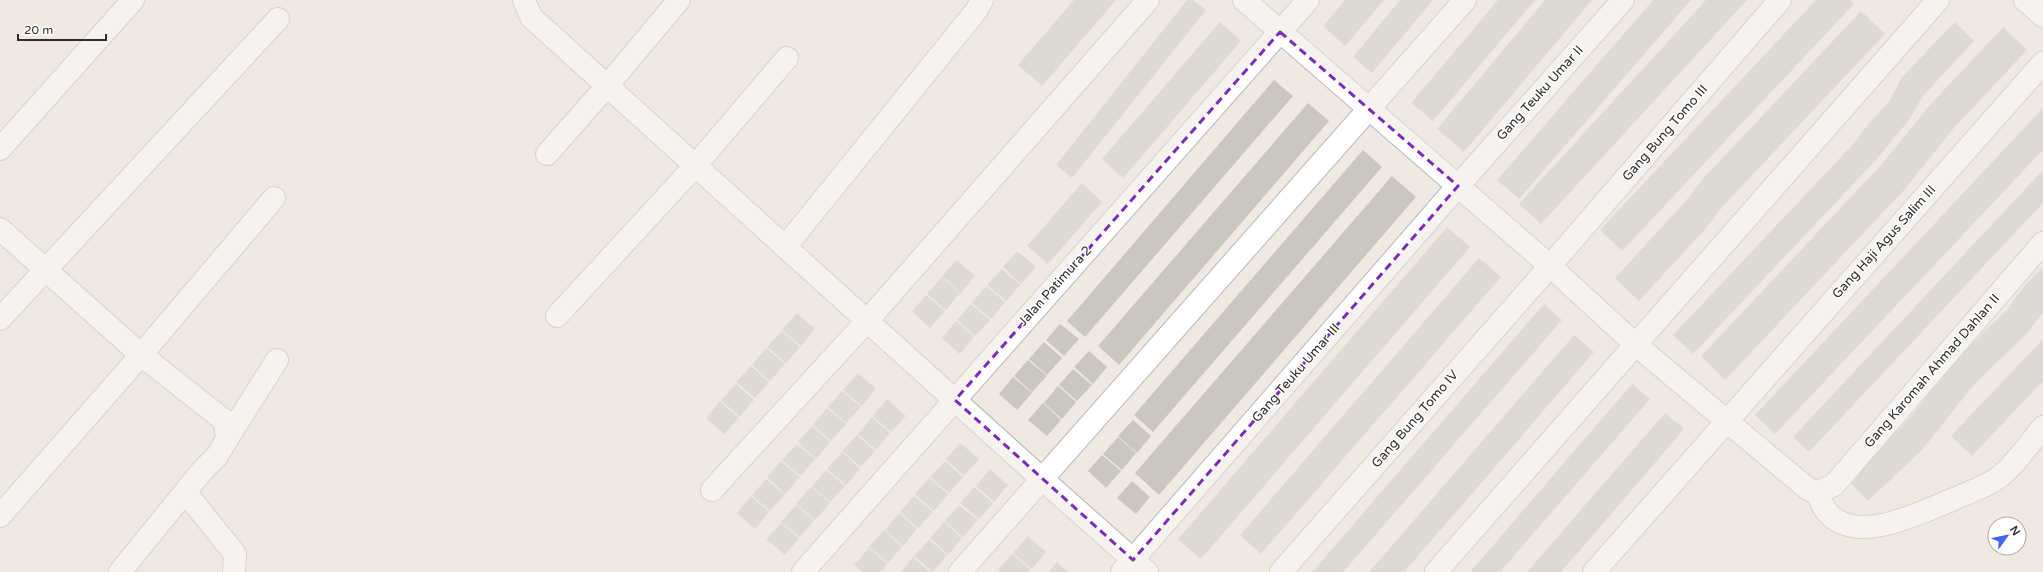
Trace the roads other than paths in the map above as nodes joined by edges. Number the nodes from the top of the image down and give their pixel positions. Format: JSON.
{"nodes":[{"id":1,"x":133,"y":0,"type":"edge"},
{"id":2,"x":524,"y":0,"type":"edge"},
{"id":3,"x":679,"y":0,"type":"edge"},
{"id":4,"x":982,"y":0,"type":"edge"},
{"id":5,"x":1148,"y":0,"type":"edge"},
{"id":6,"x":1244,"y":0,"type":"edge"},
{"id":7,"x":1308,"y":0,"type":"edge"},
{"id":8,"x":1465,"y":0,"type":"edge"},
{"id":9,"x":1623,"y":0,"type":"edge"},
{"id":10,"x":1780,"y":0,"type":"edge"},
{"id":11,"x":1938,"y":0,"type":"edge"},
{"id":12,"x":2025,"y":0,"type":"edge"},
{"id":13,"x":2043,"y":16,"type":"edge"},
{"id":14,"x":278,"y":19,"type":"dead end"},
{"id":15,"x":1280,"y":32,"type":"junction"},
{"id":16,"x":788,"y":58,"type":"dead end"},
{"id":17,"x":2043,"y":63,"type":"edge"},
{"id":18,"x":608,"y":86,"type":"junction"},
{"id":19,"x":1370,"y":109,"type":"junction"},
{"id":20,"x":0,"y":149,"type":"edge"},
{"id":21,"x":547,"y":154,"type":"dead end"},
{"id":22,"x":695,"y":166,"type":"junction"},
{"id":23,"x":1458,"y":186,"type":"junction"},
{"id":24,"x":274,"y":198,"type":"dead end"},
{"id":25,"x":0,"y":229,"type":"edge"},
{"id":26,"x":2043,"y":243,"type":"edge"},
{"id":27,"x":785,"y":247,"type":"junction"},
{"id":28,"x":1550,"y":266,"type":"junction"},
{"id":29,"x":46,"y":271,"type":"junction"},
{"id":30,"x":557,"y":316,"type":"dead end"},
{"id":31,"x":0,"y":319,"type":"edge"},
{"id":32,"x":867,"y":321,"type":"junction"},
{"id":33,"x":1636,"y":345,"type":"junction"},
{"id":34,"x":141,"y":355,"type":"junction"},
{"id":35,"x":277,"y":360,"type":"dead end"},
{"id":36,"x":954,"y":400,"type":"junction"},
{"id":37,"x":1726,"y":421,"type":"junction"},
{"id":38,"x":2043,"y":427,"type":"edge"},
{"id":39,"x":227,"y":439,"type":"junction"},
{"id":40,"x":1042,"y":479,"type":"junction"},
{"id":41,"x":712,"y":490,"type":"dead end"},
{"id":42,"x":185,"y":492,"type":"junction"},
{"id":43,"x":1816,"y":492,"type":"junction"},
{"id":44,"x":0,"y":516,"type":"edge"},
{"id":45,"x":1134,"y":568,"type":"edge"},
{"id":46,"x":120,"y":572,"type":"edge"},
{"id":47,"x":234,"y":572,"type":"edge"},
{"id":48,"x":803,"y":572,"type":"edge"},
{"id":49,"x":960,"y":572,"type":"edge"},
{"id":50,"x":1281,"y":572,"type":"edge"},
{"id":51,"x":1436,"y":572,"type":"edge"},
{"id":52,"x":1594,"y":572,"type":"edge"}],
"edges":[{"from":1,"to":20,"type":"street"},
{"from":2,"to":18,"type":"street"},
{"from":3,"to":18,"type":"street"},
{"from":4,"to":27,"type":"street"},
{"from":5,"to":32,"type":"street"},
{"from":6,"to":15,"type":"street"},
{"from":7,"to":15,"type":"street","name":"Jalan Patimura 2"},
{"from":8,"to":19,"type":"street"},
{"from":9,"to":23,"type":"street","name":"Gang Teuku Umar II"},
{"from":10,"to":28,"type":"street","name":"Gang Bung Tomo III"},
{"from":11,"to":33,"type":"street"},
{"from":12,"to":13,"type":"street"},
{"from":14,"to":29,"type":"street"},
{"from":15,"to":19,"type":"street"},
{"from":15,"to":36,"type":"street","name":"Jalan Patimura 2"},
{"from":16,"to":22,"type":"street"},
{"from":17,"to":37,"type":"street","name":"Gang Haji Agus Salim III"},
{"from":18,"to":21,"type":"street"},
{"from":18,"to":22,"type":"street"},
{"from":19,"to":23,"type":"street"},
{"from":19,"to":40,"type":"street"},
{"from":22,"to":27,"type":"street"},
{"from":22,"to":30,"type":"street"},
{"from":23,"to":28,"type":"street"},
{"from":23,"to":45,"type":"street","name":"Gang Teuku Umar III"},
{"from":24,"to":34,"type":"street"},
{"from":25,"to":29,"type":"street"},
{"from":26,"to":43,"type":"street","name":"Gang Karomah Ahmad Dahlan II"},
{"from":27,"to":32,"type":"street"},
{"from":28,"to":33,"type":"street"},
{"from":28,"to":50,"type":"street","name":"Gang Bung Tomo IV"},
{"from":29,"to":31,"type":"street"},
{"from":29,"to":34,"type":"street"},
{"from":32,"to":36,"type":"street"},
{"from":32,"to":41,"type":"street"},
{"from":33,"to":37,"type":"street"},
{"from":33,"to":51,"type":"street"},
{"from":34,"to":39,"type":"street"},
{"from":34,"to":44,"type":"street"},
{"from":35,"to":39,"type":"street"},
{"from":36,"to":40,"type":"street"},
{"from":36,"to":48,"type":"street","name":"Jalan Patimura 2"},
{"from":37,"to":43,"type":"street"},
{"from":37,"to":52,"type":"street","name":"Gang Haji Agus Salim III"},
{"from":38,"to":43,"type":"street"},
{"from":39,"to":42,"type":"street"},
{"from":40,"to":45,"type":"street"},
{"from":40,"to":49,"type":"street"},
{"from":42,"to":46,"type":"street"},
{"from":42,"to":47,"type":"street"}]}
